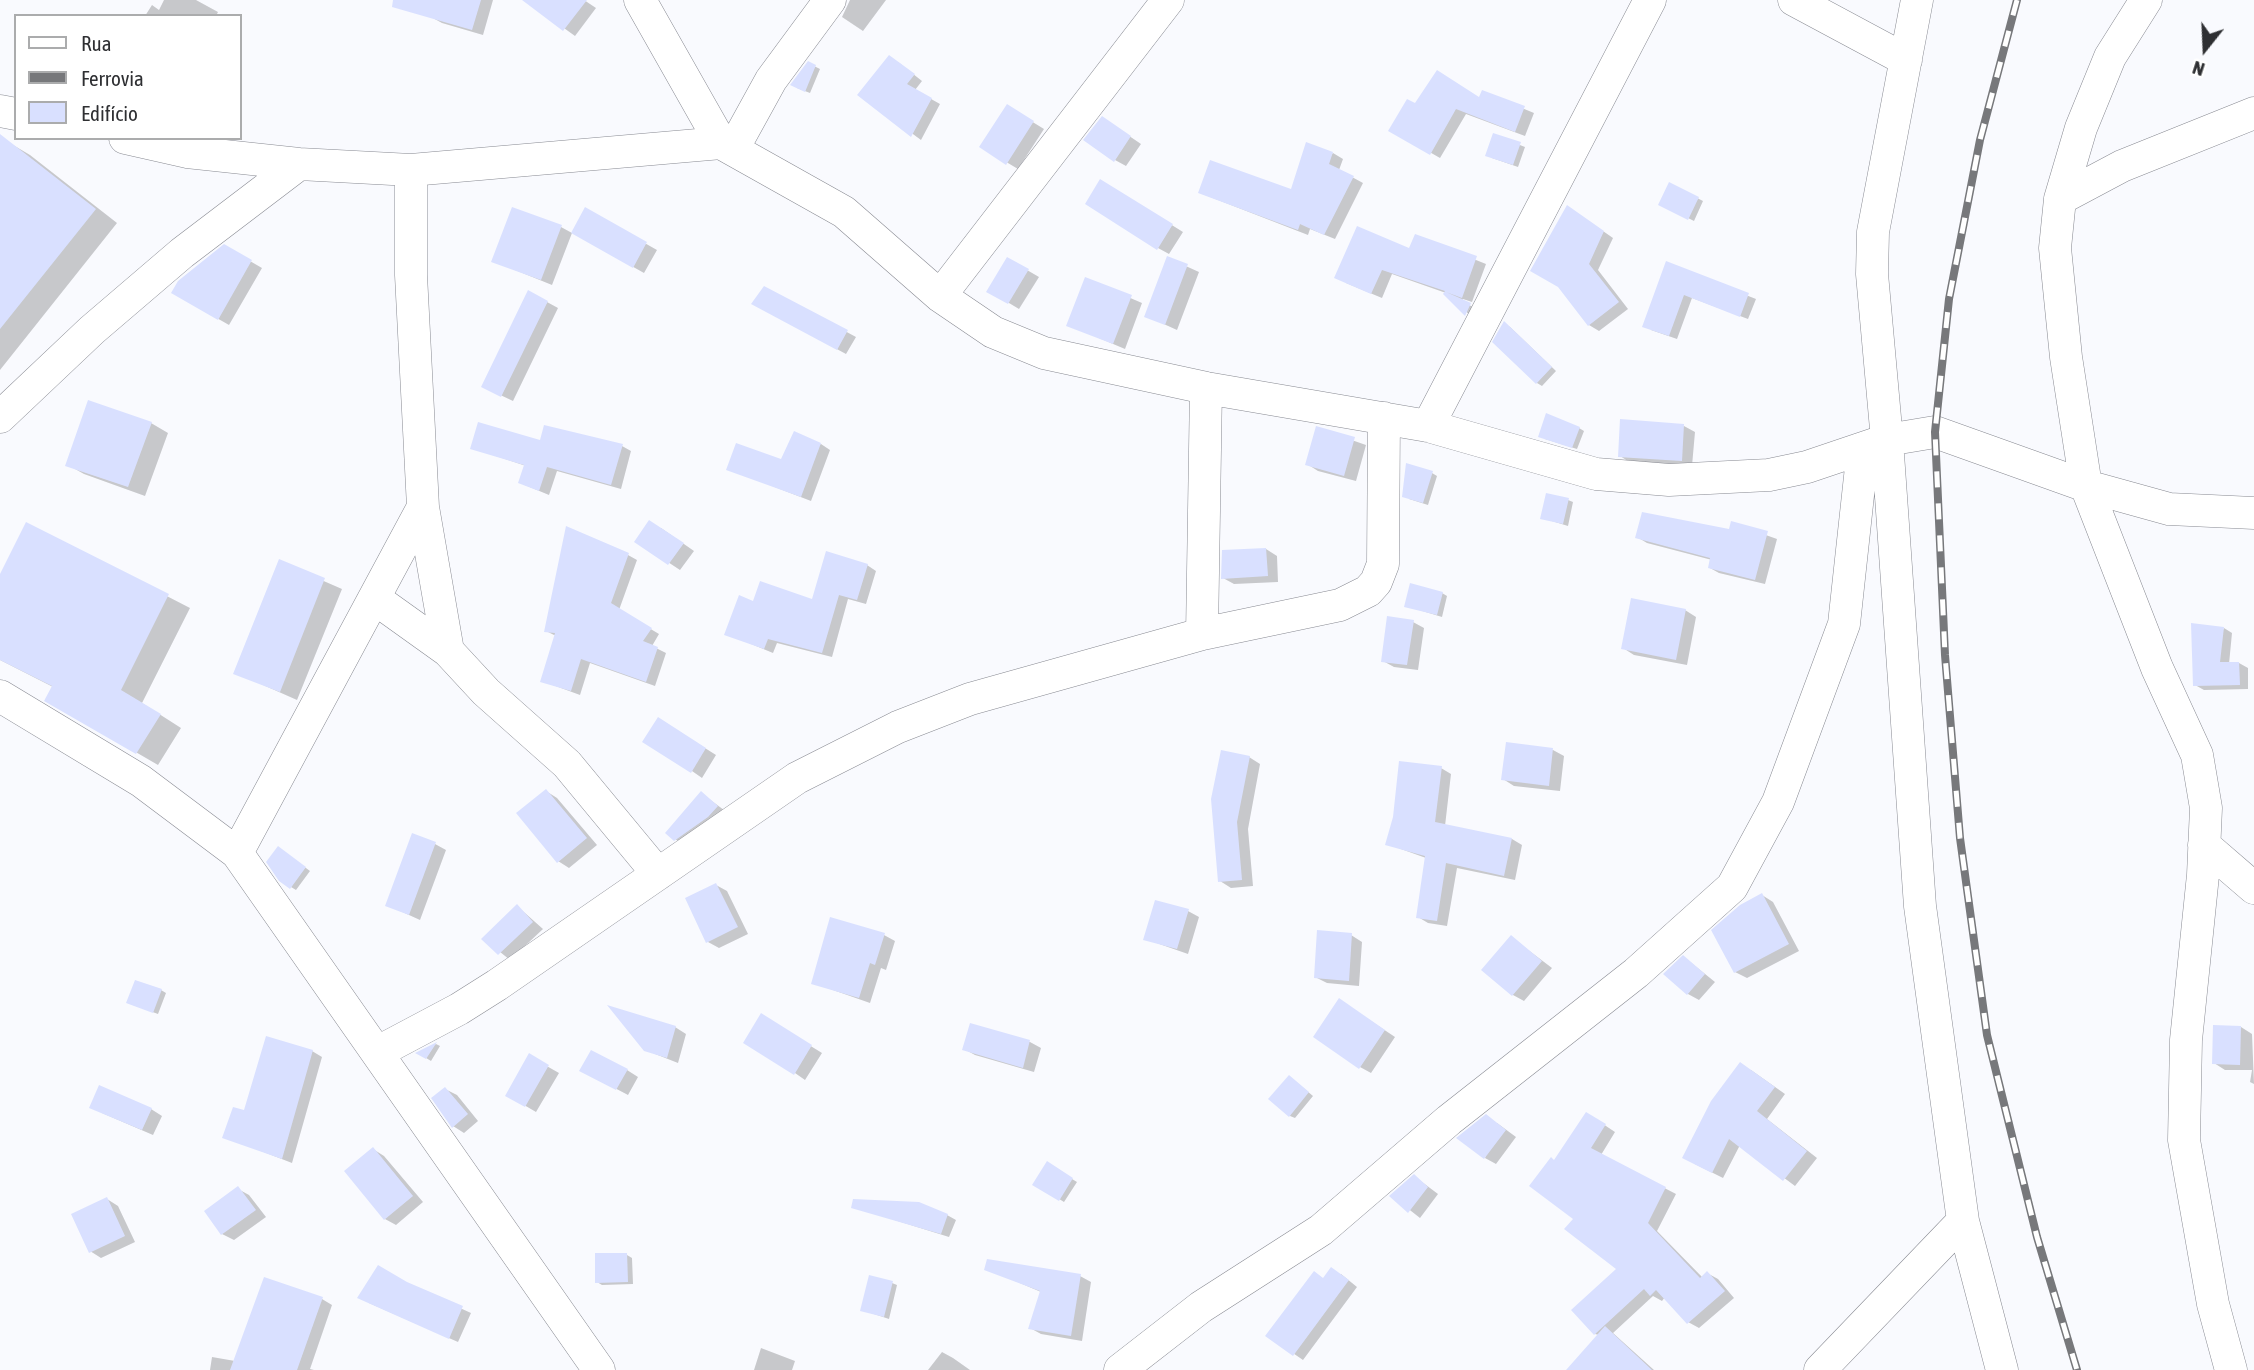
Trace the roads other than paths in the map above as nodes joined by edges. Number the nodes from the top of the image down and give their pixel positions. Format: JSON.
{"nodes":[{"id":1,"x":640,"y":0,"type":"edge"},
{"id":2,"x":830,"y":0,"type":"edge"},
{"id":3,"x":1168,"y":0,"type":"edge"},
{"id":4,"x":1650,"y":0,"type":"edge"},
{"id":5,"x":1794,"y":0,"type":"edge"},
{"id":6,"x":1917,"y":0,"type":"edge"},
{"id":7,"x":2146,"y":0,"type":"edge"},
{"id":8,"x":1906,"y":60,"type":"junction"},
{"id":9,"x":2254,"y":113,"type":"edge"},
{"id":10,"x":134,"y":140,"type":"edge"},
{"id":11,"x":727,"y":146,"type":"junction"},
{"id":12,"x":299,"y":164,"type":"junction"},
{"id":13,"x":411,"y":170,"type":"junction"},
{"id":14,"x":2060,"y":199,"type":"junction"},
{"id":15,"x":940,"y":296,"type":"junction"},
{"id":16,"x":1206,"y":388,"type":"junction"},
{"id":17,"x":0,"y":417,"type":"edge"},
{"id":18,"x":1384,"y":418,"type":"junction"},
{"id":19,"x":1428,"y":426,"type":"junction"},
{"id":20,"x":1875,"y":445,"type":"junction"},
{"id":21,"x":2086,"y":486,"type":"junction"},
{"id":22,"x":423,"y":507,"type":"junction"},
{"id":23,"x":2254,"y":513,"type":"edge"},
{"id":24,"x":374,"y":598,"type":"junction"},
{"id":25,"x":1202,"y":634,"type":"junction"},
{"id":26,"x":448,"y":651,"type":"junction"},
{"id":27,"x":0,"y":696,"type":"edge"},
{"id":28,"x":2204,"y":845,"type":"junction"},
{"id":29,"x":237,"y":853,"type":"junction"},
{"id":30,"x":658,"y":874,"type":"junction"},
{"id":31,"x":2254,"y":888,"type":"edge"},
{"id":32,"x":378,"y":1052,"type":"junction"},
{"id":33,"x":1963,"y":1222,"type":"junction"},
{"id":34,"x":599,"y":1370,"type":"edge"},
{"id":35,"x":1120,"y":1370,"type":"edge"},
{"id":36,"x":1820,"y":1370,"type":"edge"},
{"id":37,"x":2002,"y":1370,"type":"edge"},
{"id":38,"x":2231,"y":1370,"type":"edge"}],
"edges":[{"from":1,"to":11,"type":"street"},
{"from":2,"to":11,"type":"street"},
{"from":3,"to":15,"type":"street"},
{"from":4,"to":19,"type":"street"},
{"from":5,"to":8,"type":"street"},
{"from":6,"to":8,"type":"street"},
{"from":7,"to":14,"type":"street"},
{"from":8,"to":20,"type":"street"},
{"from":9,"to":14,"type":"street"},
{"from":10,"to":12,"type":"street"},
{"from":11,"to":13,"type":"street"},
{"from":11,"to":15,"type":"street"},
{"from":12,"to":13,"type":"street"},
{"from":12,"to":17,"type":"street"},
{"from":13,"to":22,"type":"street"},
{"from":14,"to":21,"type":"street"},
{"from":15,"to":16,"type":"street"},
{"from":16,"to":18,"type":"street"},
{"from":16,"to":25,"type":"street"},
{"from":18,"to":19,"type":"street"},
{"from":18,"to":25,"type":"street"},
{"from":19,"to":20,"type":"street"},
{"from":20,"to":21,"type":"street"},
{"from":20,"to":33,"type":"street"},
{"from":20,"to":35,"type":"street"},
{"from":21,"to":23,"type":"street"},
{"from":21,"to":28,"type":"street"},
{"from":22,"to":24,"type":"street"},
{"from":22,"to":26,"type":"street"},
{"from":24,"to":26,"type":"street"},
{"from":24,"to":29,"type":"street"},
{"from":25,"to":30,"type":"street"},
{"from":26,"to":30,"type":"street"},
{"from":27,"to":29,"type":"street"},
{"from":28,"to":31,"type":"street"},
{"from":28,"to":38,"type":"street"},
{"from":29,"to":32,"type":"street"},
{"from":30,"to":32,"type":"street"},
{"from":32,"to":34,"type":"street"},
{"from":33,"to":36,"type":"street"},
{"from":33,"to":37,"type":"street"}]}
